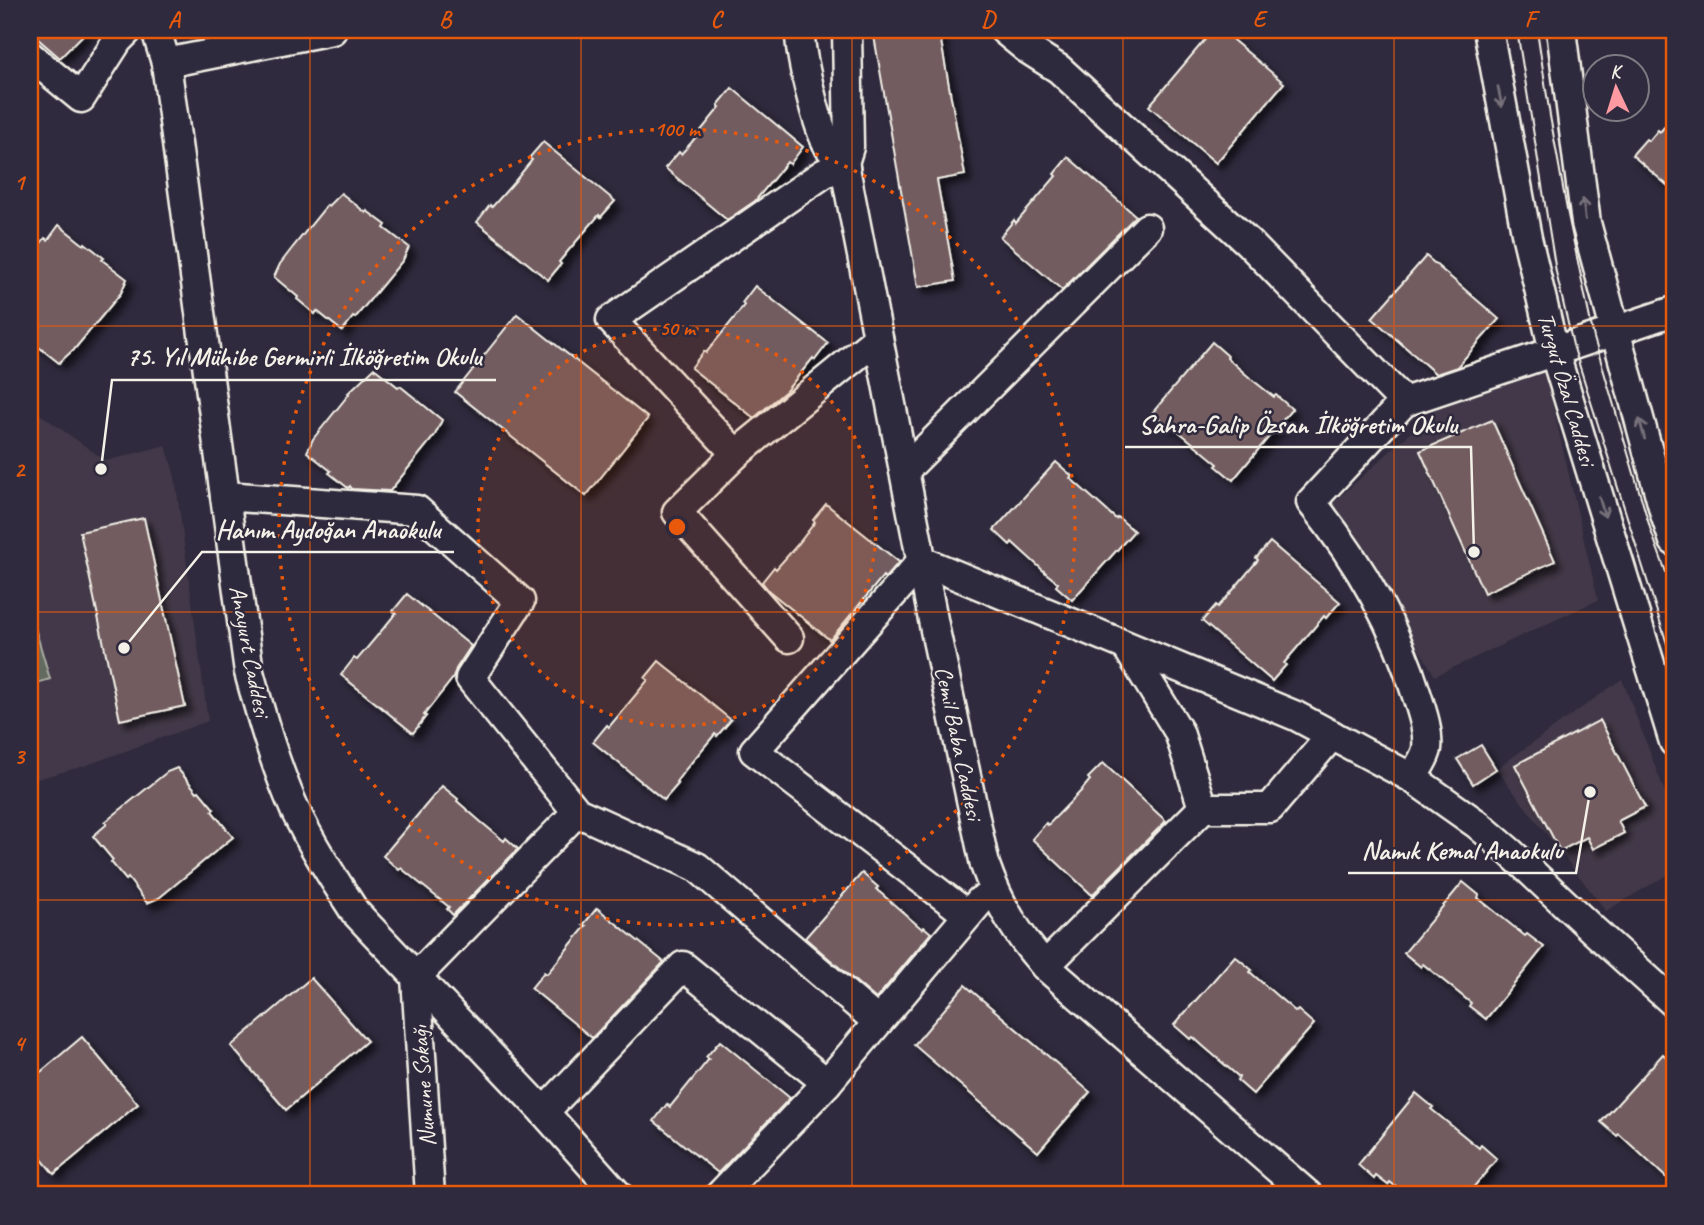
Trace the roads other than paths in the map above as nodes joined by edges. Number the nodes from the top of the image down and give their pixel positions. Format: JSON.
{"nodes":[{"id":1,"x":128,"y":30,"type":"edge"},
{"id":2,"x":156,"y":30,"type":"edge"},
{"id":3,"x":332,"y":30,"type":"edge"},
{"id":4,"x":800,"y":30,"type":"edge"},
{"id":5,"x":847,"y":30,"type":"edge"},
{"id":6,"x":1004,"y":30,"type":"edge"},
{"id":7,"x":1488,"y":30,"type":"edge"},
{"id":8,"x":1561,"y":30,"type":"edge"},
{"id":9,"x":30,"y":56,"type":"edge"},
{"id":10,"x":166,"y":62,"type":"junction"},
{"id":11,"x":844,"y":165,"type":"junction"},
{"id":12,"x":1147,"y":228,"type":"dead end"},
{"id":13,"x":1674,"y":311,"type":"edge"},
{"id":14,"x":1615,"y":331,"type":"junction"},
{"id":15,"x":878,"y":338,"type":"junction"},
{"id":16,"x":1554,"y":351,"type":"junction"},
{"id":17,"x":1404,"y":402,"type":"junction"},
{"id":18,"x":736,"y":454,"type":"junction"},
{"id":19,"x":904,"y":471,"type":"junction"},
{"id":20,"x":225,"y":496,"type":"junction"},
{"id":21,"x":1670,"y":512,"type":"edge"},
{"id":22,"x":1674,"y":541,"type":"edge"},
{"id":23,"x":922,"y":561,"type":"junction"},
{"id":24,"x":789,"y":638,"type":"dead end"},
{"id":25,"x":1127,"y":647,"type":"junction"},
{"id":26,"x":1332,"y":735,"type":"junction"},
{"id":27,"x":1674,"y":742,"type":"edge"},
{"id":28,"x":1412,"y":778,"type":"junction"},
{"id":29,"x":1203,"y":808,"type":"junction"},
{"id":30,"x":577,"y":812,"type":"junction"},
{"id":31,"x":993,"y":886,"type":"junction"},
{"id":32,"x":968,"y":915,"type":"junction"},
{"id":33,"x":1045,"y":966,"type":"junction"},
{"id":34,"x":416,"y":977,"type":"junction"},
{"id":35,"x":1674,"y":1003,"type":"edge"},
{"id":36,"x":878,"y":1023,"type":"junction"},
{"id":37,"x":827,"y":1083,"type":"junction"},
{"id":38,"x":544,"y":1112,"type":"junction"},
{"id":39,"x":430,"y":1195,"type":"edge"},
{"id":40,"x":618,"y":1195,"type":"edge"},
{"id":41,"x":720,"y":1195,"type":"edge"},
{"id":42,"x":1308,"y":1195,"type":"edge"}],
"edges":[{"from":1,"to":9,"type":"street"},
{"from":2,"to":10,"type":"street","name":"Anayurt Caddesi"},
{"from":3,"to":10,"type":"street"},
{"from":4,"to":11,"type":"street","name":"Cemil Baba Caddesi"},
{"from":5,"to":11,"type":"street","name":"Cemil Baba Caddesi"},
{"from":6,"to":17,"type":"street"},
{"from":7,"to":16,"type":"street","name":"Turgut Özal Caddesi","one_way":true},
{"from":14,"to":8,"type":"street","one_way":true},
{"from":10,"to":20,"type":"street","name":"Anayurt Caddesi"},
{"from":11,"to":15,"type":"street","name":"Cemil Baba Caddesi"},
{"from":11,"to":18,"type":"street"},
{"from":12,"to":19,"type":"street"},
{"from":13,"to":14,"type":"street"},
{"from":14,"to":16,"type":"street"},
{"from":21,"to":14,"type":"street","one_way":true},
{"from":15,"to":18,"type":"street"},
{"from":15,"to":19,"type":"street","name":"Cemil Baba Caddesi"},
{"from":16,"to":17,"type":"street"},
{"from":16,"to":27,"type":"street","name":"Turgut Özal Caddesi","one_way":true},
{"from":17,"to":28,"type":"street"},
{"from":18,"to":24,"type":"street"},
{"from":19,"to":23,"type":"street","name":"Cemil Baba Caddesi"},
{"from":20,"to":30,"type":"street"},
{"from":20,"to":34,"type":"street","name":"Anayurt Caddesi"},
{"from":21,"to":22,"type":"street"},
{"from":23,"to":25,"type":"street"},
{"from":23,"to":31,"type":"street","name":"Cemil Baba Caddesi"},
{"from":23,"to":32,"type":"street"},
{"from":25,"to":26,"type":"street"},
{"from":25,"to":29,"type":"street"},
{"from":26,"to":28,"type":"street"},
{"from":26,"to":29,"type":"street"},
{"from":28,"to":35,"type":"street"},
{"from":29,"to":33,"type":"street"},
{"from":30,"to":34,"type":"street"},
{"from":30,"to":36,"type":"street"},
{"from":31,"to":32,"type":"street"},
{"from":31,"to":33,"type":"street","name":"Cemil Baba Caddesi"},
{"from":32,"to":36,"type":"street"},
{"from":33,"to":42,"type":"street","name":"Cemil Baba Caddesi"},
{"from":34,"to":38,"type":"street","name":"Anayurt Caddesi"},
{"from":34,"to":39,"type":"street","name":"Numune Sokağı"},
{"from":36,"to":37,"type":"street"},
{"from":37,"to":38,"type":"street"},
{"from":37,"to":41,"type":"street"},
{"from":38,"to":40,"type":"street","name":"Anayurt Caddesi"}]}
